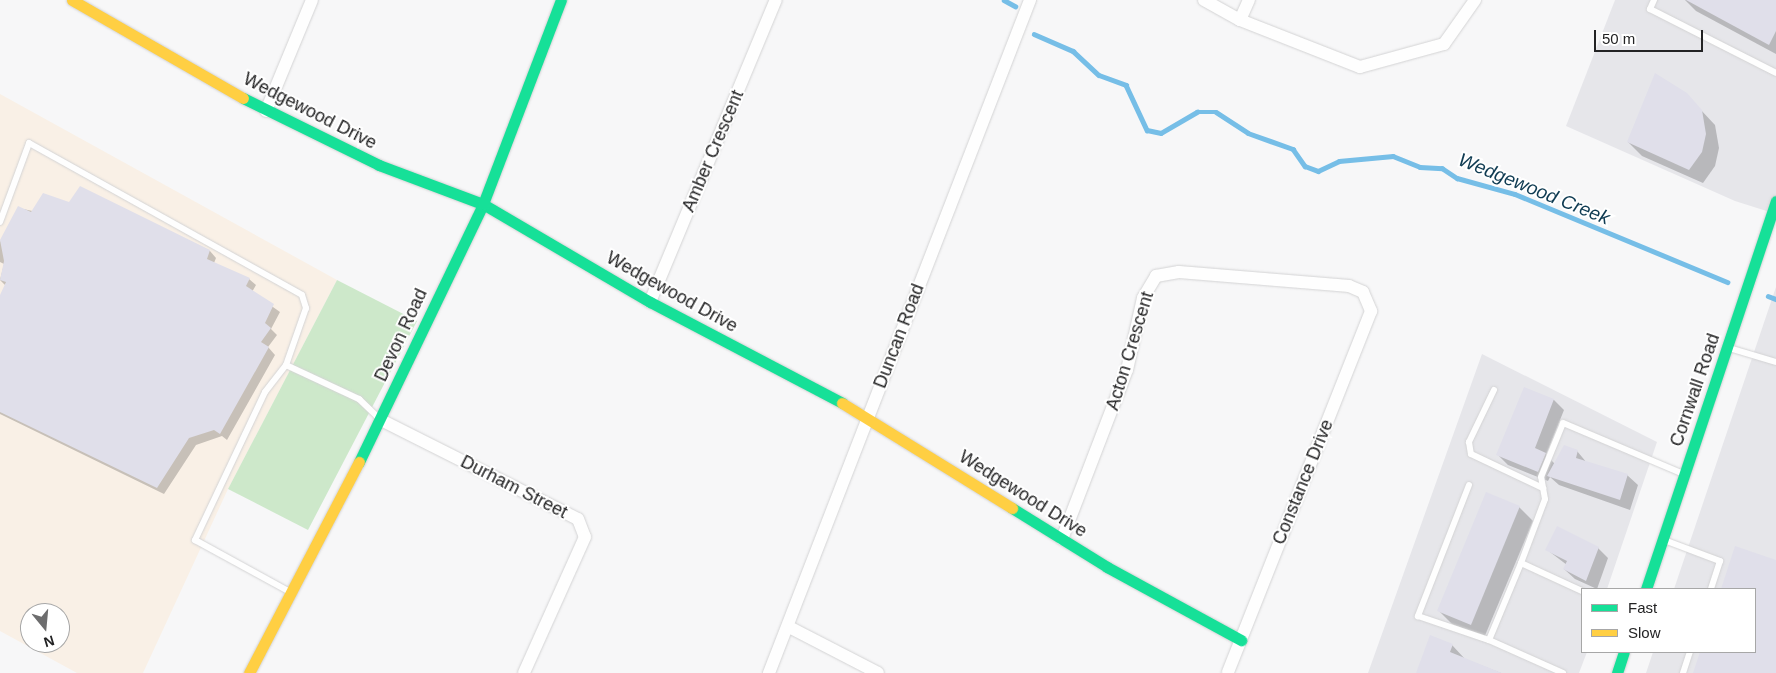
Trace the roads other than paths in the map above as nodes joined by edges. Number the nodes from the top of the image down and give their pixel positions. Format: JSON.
{"nodes":[{"id":1,"x":72,"y":0,"type":"edge"},
{"id":2,"x":312,"y":0,"type":"edge"},
{"id":3,"x":561,"y":0,"type":"edge"},
{"id":4,"x":776,"y":0,"type":"edge"},
{"id":5,"x":1030,"y":0,"type":"edge"},
{"id":6,"x":1204,"y":0,"type":"edge"},
{"id":7,"x":1249,"y":0,"type":"edge"},
{"id":8,"x":1476,"y":0,"type":"edge"},
{"id":9,"x":1654,"y":0,"type":"edge"},
{"id":10,"x":1240,"y":20,"type":"junction"},
{"id":11,"x":1776,"y":73,"type":"edge"},
{"id":12,"x":266,"y":111,"type":"junction"},
{"id":13,"x":1776,"y":202,"type":"edge"},
{"id":14,"x":483,"y":204,"type":"junction"},
{"id":15,"x":0,"y":222,"type":"edge"},
{"id":16,"x":1770,"y":237,"type":"edge"},
{"id":17,"x":1363,"y":292,"type":"joint"},
{"id":18,"x":650,"y":302,"type":"junction"},
{"id":19,"x":1728,"y":348,"type":"junction"},
{"id":20,"x":1776,"y":362,"type":"edge"},
{"id":21,"x":286,"y":365,"type":"junction"},
{"id":22,"x":1494,"y":390,"type":"dead end"},
{"id":23,"x":867,"y":417,"type":"junction"},
{"id":24,"x":381,"y":420,"type":"junction"},
{"id":25,"x":1685,"y":474,"type":"junction"},
{"id":26,"x":1469,"y":485,"type":"dead end"},
{"id":27,"x":1543,"y":488,"type":"junction"},
{"id":28,"x":1062,"y":539,"type":"junction"},
{"id":29,"x":1663,"y":539,"type":"junction"},
{"id":30,"x":1521,"y":563,"type":"junction"},
{"id":31,"x":1646,"y":588,"type":"edge"},
{"id":32,"x":1711,"y":588,"type":"edge"},
{"id":33,"x":1581,"y":591,"type":"edge"},
{"id":34,"x":290,"y":592,"type":"junction"},
{"id":35,"x":789,"y":627,"type":"junction"},
{"id":36,"x":1241,"y":640,"type":"junction"},
{"id":37,"x":1489,"y":640,"type":"junction"},
{"id":38,"x":1624,"y":653,"type":"edge"},
{"id":39,"x":1690,"y":653,"type":"edge"},
{"id":40,"x":249,"y":673,"type":"edge"},
{"id":41,"x":524,"y":673,"type":"edge"},
{"id":42,"x":770,"y":673,"type":"edge"},
{"id":43,"x":878,"y":673,"type":"edge"},
{"id":44,"x":1228,"y":673,"type":"edge"},
{"id":45,"x":1563,"y":673,"type":"edge"},
{"id":46,"x":1617,"y":673,"type":"edge"},
{"id":47,"x":1683,"y":673,"type":"edge"}],
"edges":[{"from":1,"to":12,"type":"street","name":"Wedgewood Drive"},
{"from":2,"to":12,"type":"street"},
{"from":3,"to":14,"type":"street","name":"Devon Road"},
{"from":4,"to":18,"type":"street","name":"Amber Crescent"},
{"from":5,"to":23,"type":"street","name":"Duncan Road"},
{"from":6,"to":10,"type":"street"},
{"from":7,"to":10,"type":"street"},
{"from":8,"to":10,"type":"street"},
{"from":9,"to":11,"type":"lane"},
{"from":12,"to":14,"type":"street","name":"Wedgewood Drive"},
{"from":13,"to":16,"type":"street","name":"Cornwall Road"},
{"from":14,"to":18,"type":"street","name":"Wedgewood Drive"},
{"from":14,"to":24,"type":"street","name":"Devon Road"},
{"from":15,"to":21,"type":"lane"},
{"from":16,"to":19,"type":"street","name":"Cornwall Road"},
{"from":17,"to":28,"type":"street","name":"Acton Crescent"},
{"from":17,"to":36,"type":"street","name":"Constance Drive"},
{"from":18,"to":23,"type":"street","name":"Wedgewood Drive"},
{"from":19,"to":20,"type":"lane"},
{"from":19,"to":25,"type":"street","name":"Cornwall Road"},
{"from":21,"to":24,"type":"lane"},
{"from":21,"to":34,"type":"lane"},
{"from":22,"to":27,"type":"lane"},
{"from":23,"to":28,"type":"street","name":"Wedgewood Drive"},
{"from":23,"to":35,"type":"street","name":"Duncan Road"},
{"from":24,"to":34,"type":"street","name":"Devon Road"},
{"from":24,"to":41,"type":"street","name":"Durham Street"},
{"from":25,"to":27,"type":"lane"},
{"from":25,"to":29,"type":"street","name":"Cornwall Road"},
{"from":26,"to":37,"type":"lane"},
{"from":27,"to":30,"type":"lane"},
{"from":28,"to":36,"type":"street","name":"Wedgewood Drive"},
{"from":29,"to":31,"type":"street","name":"Cornwall Road"},
{"from":29,"to":32,"type":"lane"},
{"from":30,"to":33,"type":"lane"},
{"from":30,"to":37,"type":"lane"},
{"from":34,"to":40,"type":"street","name":"Devon Road"},
{"from":35,"to":42,"type":"street","name":"Duncan Road"},
{"from":35,"to":43,"type":"street"},
{"from":36,"to":44,"type":"street","name":"Constance Drive"},
{"from":37,"to":45,"type":"lane"},
{"from":38,"to":46,"type":"street"},
{"from":39,"to":47,"type":"lane"}]}
